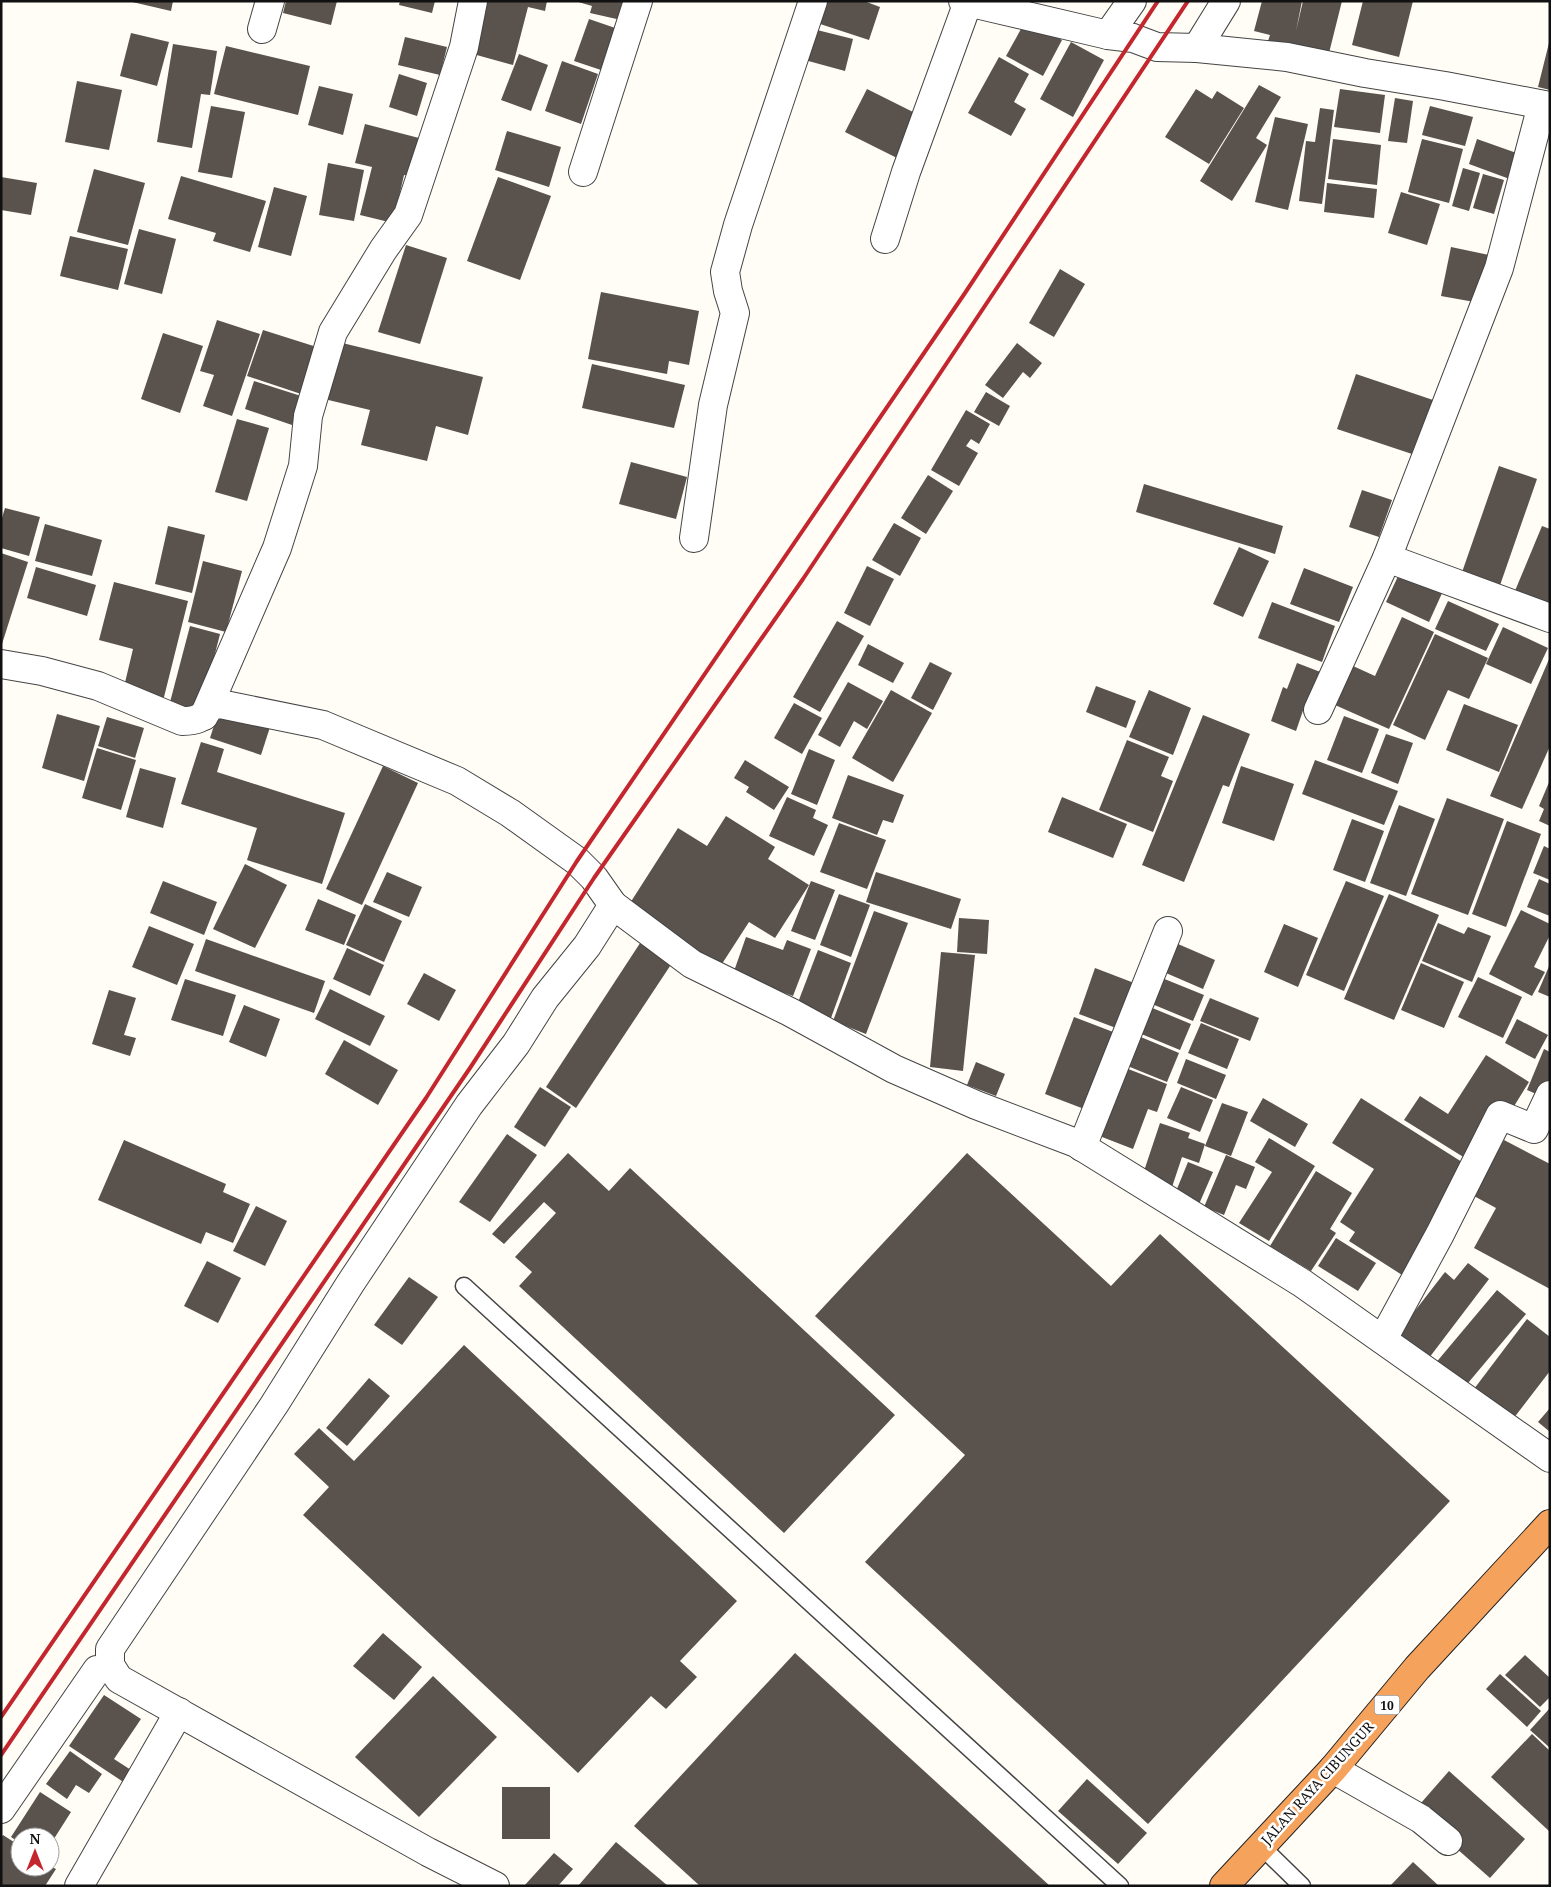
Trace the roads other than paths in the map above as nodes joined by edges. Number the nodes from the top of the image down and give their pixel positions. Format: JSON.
{"nodes":[{"id":1,"x":270,"y":1,"type":"edge"},
{"id":2,"x":473,"y":1,"type":"edge"},
{"id":3,"x":638,"y":1,"type":"edge"},
{"id":4,"x":813,"y":1,"type":"edge"},
{"id":5,"x":1132,"y":1,"type":"edge"},
{"id":6,"x":1226,"y":1,"type":"edge"},
{"id":7,"x":966,"y":2,"type":"edge"},
{"id":8,"x":262,"y":29,"type":"dead end"},
{"id":9,"x":1108,"y":35,"type":"junction"},
{"id":10,"x":1197,"y":48,"type":"junction"},
{"id":11,"x":1546,"y":106,"type":"edge"},
{"id":12,"x":583,"y":172,"type":"dead end"},
{"id":13,"x":885,"y":239,"type":"dead end"},
{"id":14,"x":694,"y":538,"type":"dead end"},
{"id":15,"x":1387,"y":558,"type":"junction"},
{"id":16,"x":1550,"y":618,"type":"edge"},
{"id":17,"x":1,"y":664,"type":"edge"},
{"id":18,"x":1318,"y":710,"type":"dead end"},
{"id":19,"x":204,"y":716,"type":"junction"},
{"id":20,"x":613,"y":904,"type":"junction"},
{"id":21,"x":1168,"y":931,"type":"dead end"},
{"id":22,"x":1550,"y":1095,"type":"edge"},
{"id":23,"x":1082,"y":1148,"type":"junction"},
{"id":24,"x":464,"y":1286,"type":"dead end"},
{"id":25,"x":1383,"y":1339,"type":"junction"},
{"id":26,"x":1550,"y":1458,"type":"edge"},
{"id":27,"x":1550,"y":1524,"type":"edge"},
{"id":28,"x":112,"y":1669,"type":"junction"},
{"id":29,"x":179,"y":1712,"type":"junction"},
{"id":30,"x":1333,"y":1770,"type":"junction"},
{"id":31,"x":1,"y":1810,"type":"edge"},
{"id":32,"x":1448,"y":1841,"type":"dead end"},
{"id":33,"x":1261,"y":1846,"type":"junction"},
{"id":34,"x":79,"y":1886,"type":"edge"},
{"id":35,"x":495,"y":1886,"type":"edge"},
{"id":36,"x":1120,"y":1886,"type":"edge"},
{"id":37,"x":1224,"y":1886,"type":"edge"},
{"id":38,"x":1302,"y":1886,"type":"edge"}],
"edges":[{"from":1,"to":8,"type":"street"},
{"from":2,"to":19,"type":"street"},
{"from":3,"to":12,"type":"street"},
{"from":4,"to":14,"type":"street"},
{"from":5,"to":9,"type":"street"},
{"from":6,"to":10,"type":"street"},
{"from":7,"to":9,"type":"street"},
{"from":7,"to":13,"type":"street"},
{"from":9,"to":10,"type":"street"},
{"from":10,"to":11,"type":"street"},
{"from":11,"to":15,"type":"street"},
{"from":15,"to":16,"type":"street"},
{"from":15,"to":18,"type":"street"},
{"from":17,"to":19,"type":"street"},
{"from":19,"to":20,"type":"street"},
{"from":20,"to":23,"type":"street"},
{"from":20,"to":28,"type":"street"},
{"from":21,"to":23,"type":"street"},
{"from":22,"to":25,"type":"street"},
{"from":23,"to":25,"type":"street"},
{"from":24,"to":36,"type":"lane"},
{"from":25,"to":26,"type":"street"},
{"from":27,"to":30,"type":"highway","name":"JALAN RAYA CIBUNGUR","number":"10"},
{"from":28,"to":29,"type":"street"},
{"from":28,"to":31,"type":"street"},
{"from":29,"to":34,"type":"street"},
{"from":29,"to":35,"type":"street"},
{"from":30,"to":32,"type":"street"},
{"from":30,"to":33,"type":"highway","name":"JALAN RAYA CIBUNGUR","number":"10"},
{"from":33,"to":37,"type":"highway","name":"JALAN RAYA CIBUNGUR","number":"10"},
{"from":33,"to":38,"type":"lane"}]}
